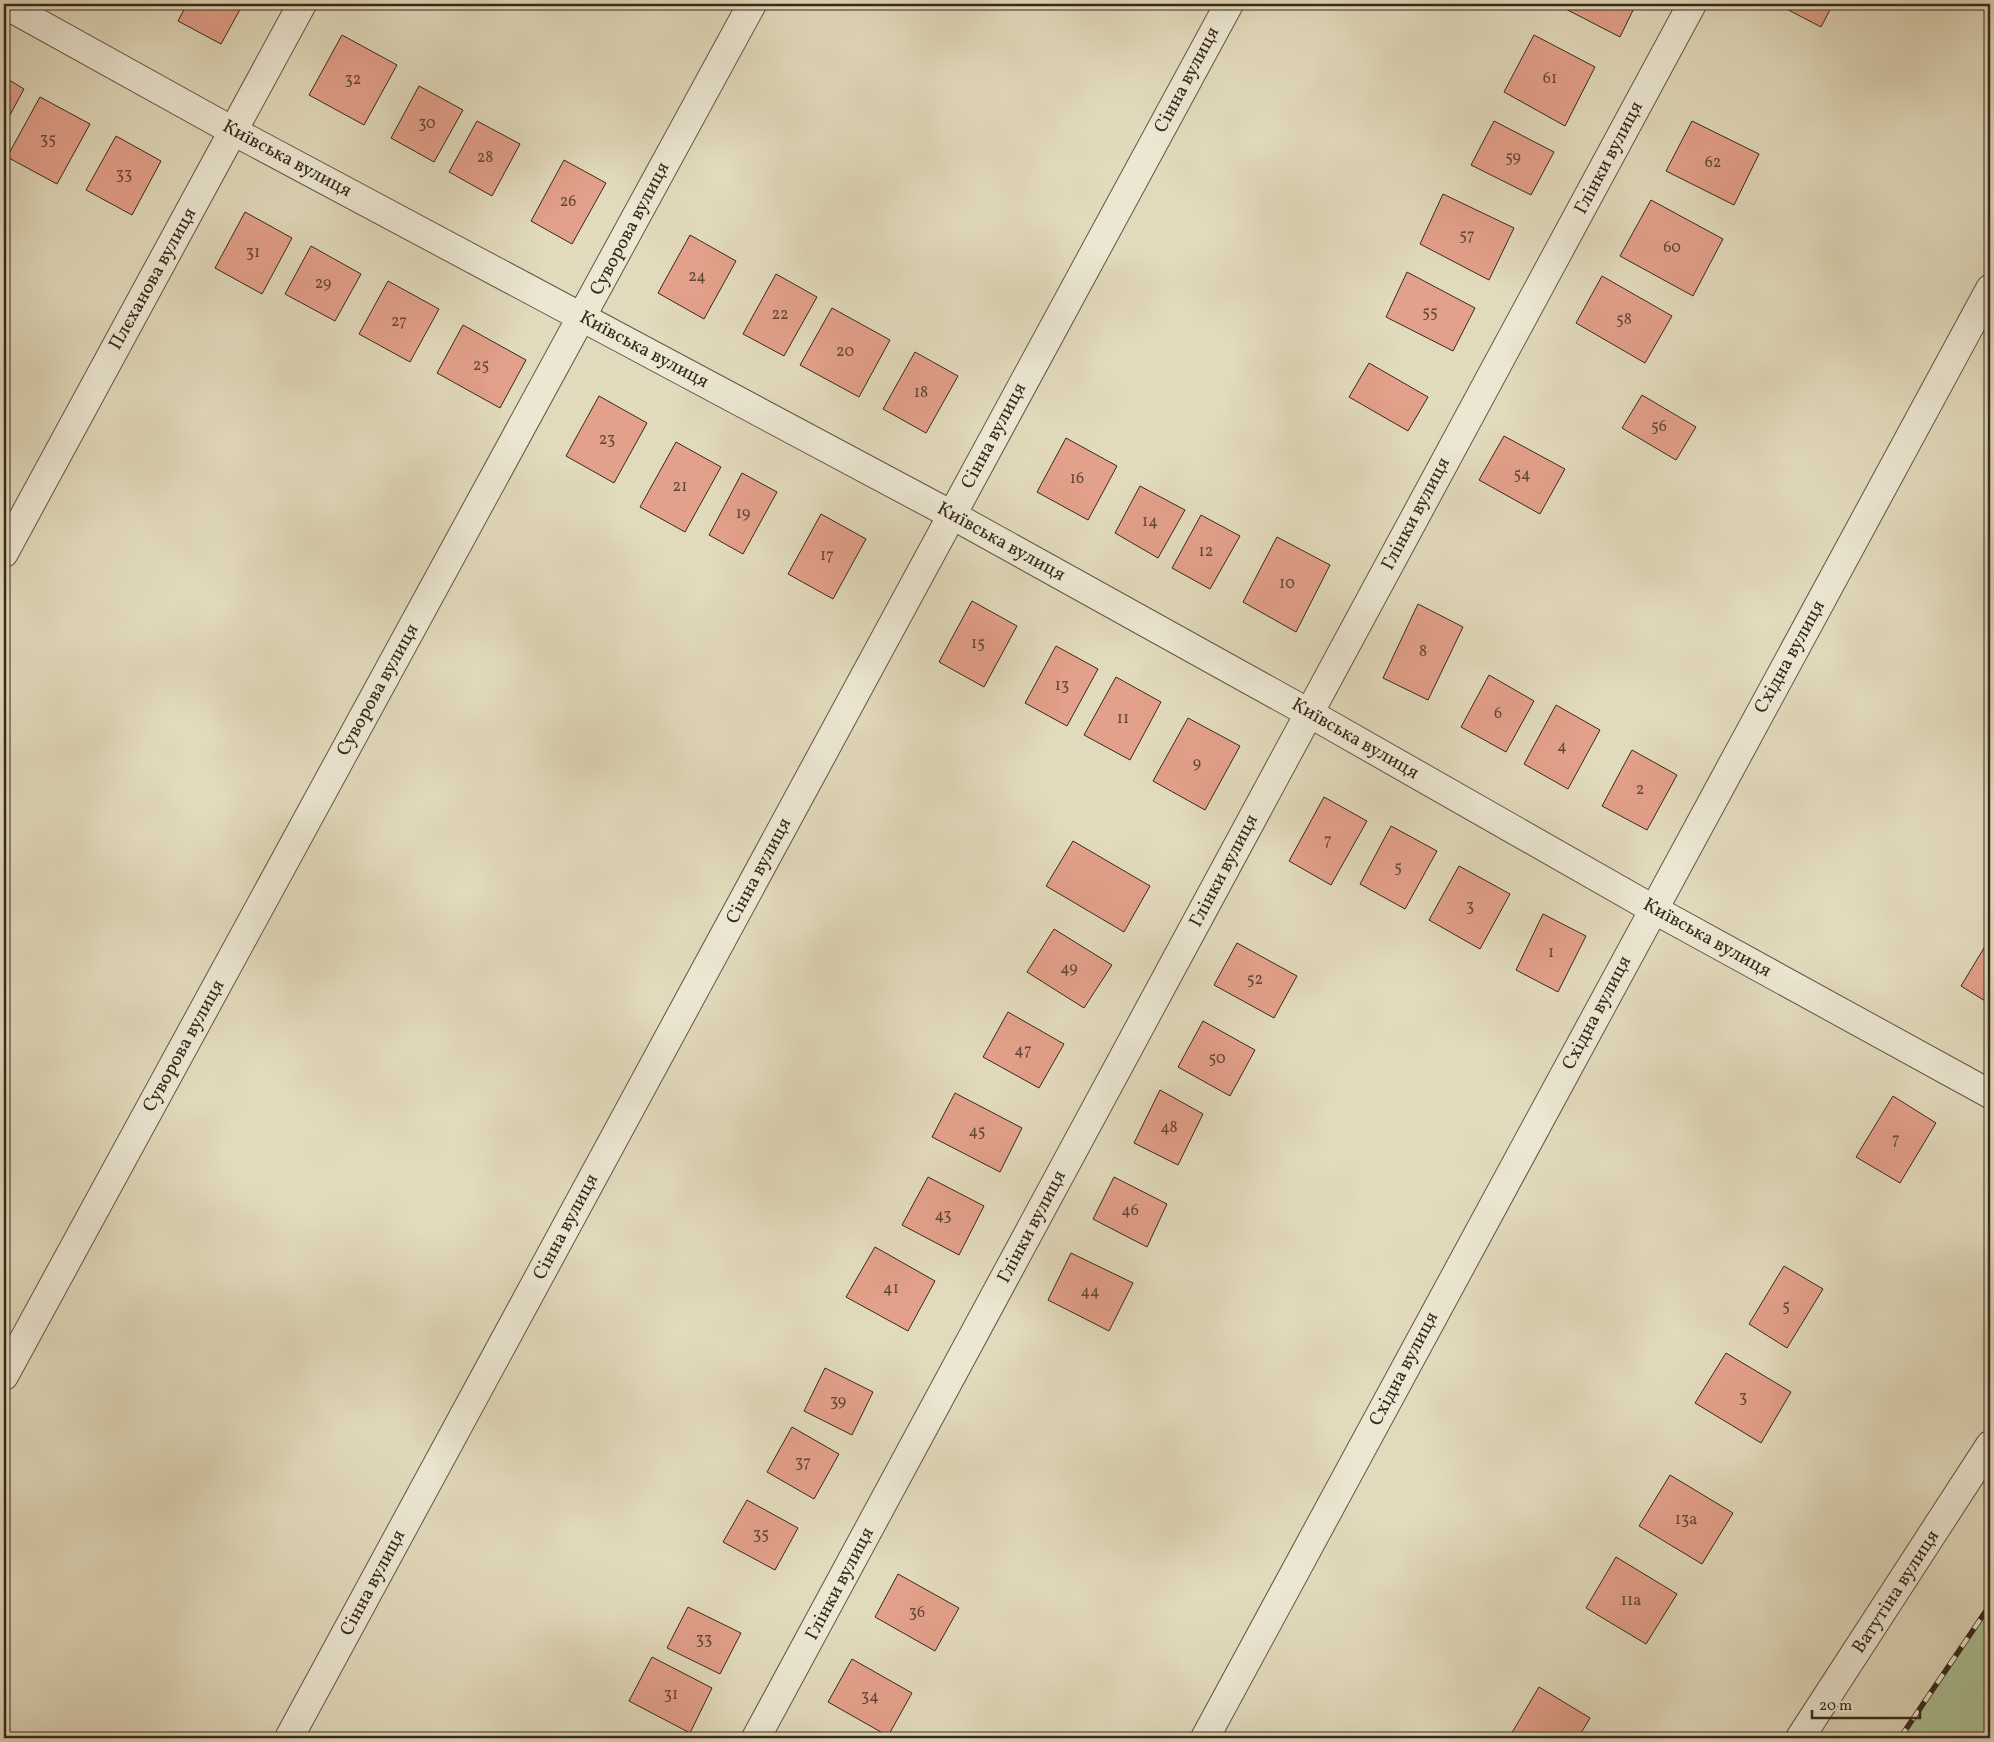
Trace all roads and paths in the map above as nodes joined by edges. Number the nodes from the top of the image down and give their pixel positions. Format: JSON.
{"nodes":[{"id":1,"x":4,"y":4,"type":"edge"},
{"id":2,"x":302,"y":4,"type":"edge"},
{"id":3,"x":752,"y":4,"type":"edge"},
{"id":4,"x":1228,"y":4,"type":"edge"},
{"id":5,"x":1692,"y":4,"type":"edge"},
{"id":6,"x":233,"y":131,"type":"junction"},
{"id":7,"x":1990,"y":289,"type":"edge"},
{"id":8,"x":582,"y":318,"type":"junction"},
{"id":9,"x":952,"y":514,"type":"junction"},
{"id":10,"x":4,"y":553,"type":"edge"},
{"id":11,"x":1309,"y":712,"type":"junction"},
{"id":12,"x":1654,"y":909,"type":"junction"},
{"id":13,"x":1990,"y":1094,"type":"edge"},
{"id":14,"x":4,"y":1376,"type":"edge"},
{"id":15,"x":1990,"y":1445,"type":"edge"},
{"id":16,"x":289,"y":1738,"type":"edge"},
{"id":17,"x":756,"y":1738,"type":"edge"},
{"id":18,"x":1205,"y":1738,"type":"edge"},
{"id":19,"x":1800,"y":1738,"type":"edge"}],
"edges":[{"from":1,"to":6,"type":"street","name":"Київська вулиця"},
{"from":2,"to":6,"type":"street","name":"Плєханова вулиця"},
{"from":3,"to":8,"type":"street","name":"Суворова вулиця"},
{"from":4,"to":9,"type":"street","name":"Сінна вулиця"},
{"from":5,"to":11,"type":"street","name":"Глінки вулиця"},
{"from":6,"to":8,"type":"street","name":"Київська вулиця"},
{"from":6,"to":10,"type":"street","name":"Плєханова вулиця"},
{"from":7,"to":12,"type":"street","name":"Східна вулиця"},
{"from":8,"to":9,"type":"street","name":"Київська вулиця"},
{"from":8,"to":14,"type":"street","name":"Суворова вулиця"},
{"from":9,"to":11,"type":"street","name":"Київська вулиця"},
{"from":9,"to":16,"type":"street","name":"Сінна вулиця"},
{"from":11,"to":12,"type":"street","name":"Київська вулиця"},
{"from":11,"to":17,"type":"street","name":"Глінки вулиця"},
{"from":12,"to":13,"type":"street","name":"Київська вулиця"},
{"from":12,"to":18,"type":"street","name":"Східна вулиця"},
{"from":15,"to":19,"type":"street","name":"Ватутіна вулиця"}]}
